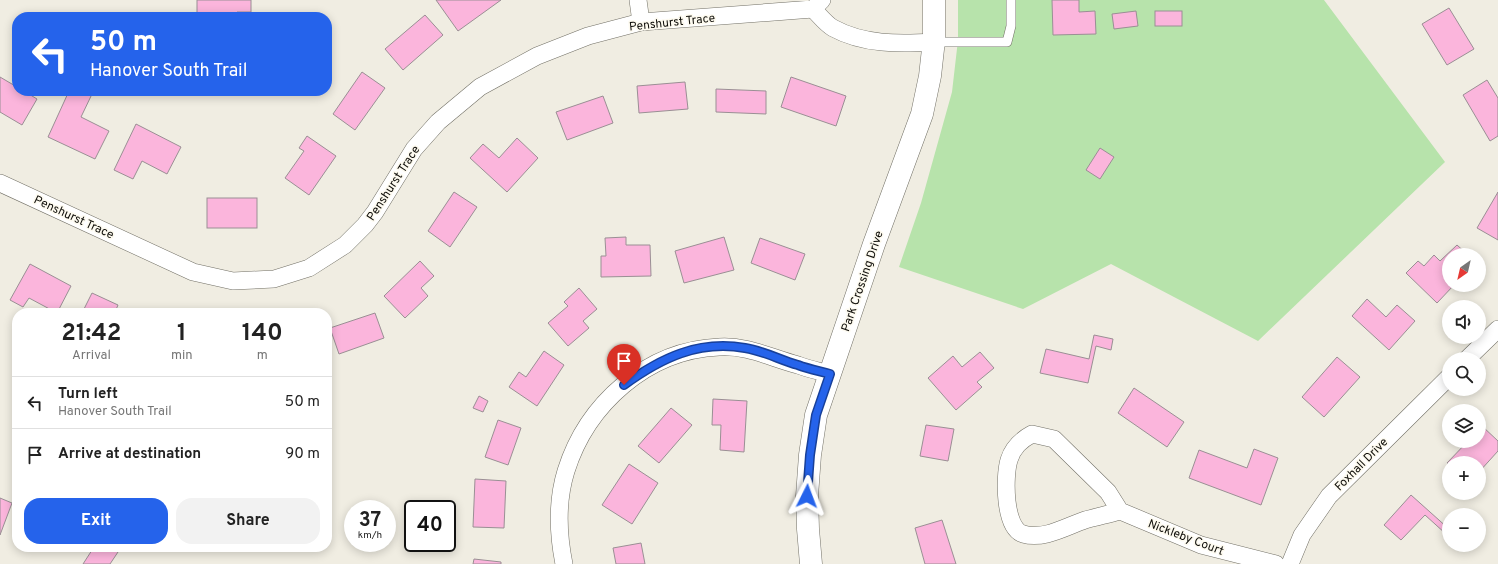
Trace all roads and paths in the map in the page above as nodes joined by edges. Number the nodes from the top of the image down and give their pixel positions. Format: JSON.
{"nodes":[{"id":1,"x":638,"y":0,"type":"edge"},
{"id":2,"x":934,"y":0,"type":"edge"},
{"id":3,"x":1011,"y":0,"type":"edge"},
{"id":4,"x":817,"y":5,"type":"edge"},
{"id":5,"x":641,"y":22,"type":"junction"},
{"id":6,"x":934,"y":42,"type":"junction"},
{"id":7,"x":0,"y":183,"type":"edge"},
{"id":8,"x":1498,"y":329,"type":"edge"},
{"id":9,"x":1474,"y":352,"type":"edge"},
{"id":10,"x":830,"y":374,"type":"junction"},
{"id":11,"x":1442,"y":384,"type":"edge"},
{"id":12,"x":1120,"y":511,"type":"junction"},
{"id":13,"x":564,"y":564,"type":"edge"},
{"id":14,"x":811,"y":564,"type":"edge"},
{"id":15,"x":1276,"y":564,"type":"edge"},
{"id":16,"x":1290,"y":564,"type":"edge"}],
"edges":[{"from":1,"to":5,"type":"street"},
{"from":2,"to":6,"type":"street","name":"Park Crossing Drive"},
{"from":3,"to":6,"type":"lane"},
{"from":4,"to":5,"type":"street","name":"Penshurst Trace"},
{"from":4,"to":6,"type":"street","name":"Penshurst Trace"},
{"from":5,"to":7,"type":"street","name":"Penshurst Trace"},
{"from":6,"to":10,"type":"street","name":"Park Crossing Drive"},
{"from":8,"to":9,"type":"street"},
{"from":10,"to":13,"type":"street"},
{"from":10,"to":14,"type":"street","name":"Park Crossing Drive"},
{"from":11,"to":16,"type":"street","name":"Foxhall Drive"},
{"from":12,"to":12,"type":"street"},
{"from":12,"to":15,"type":"street","name":"Nickleby Court"}]}
